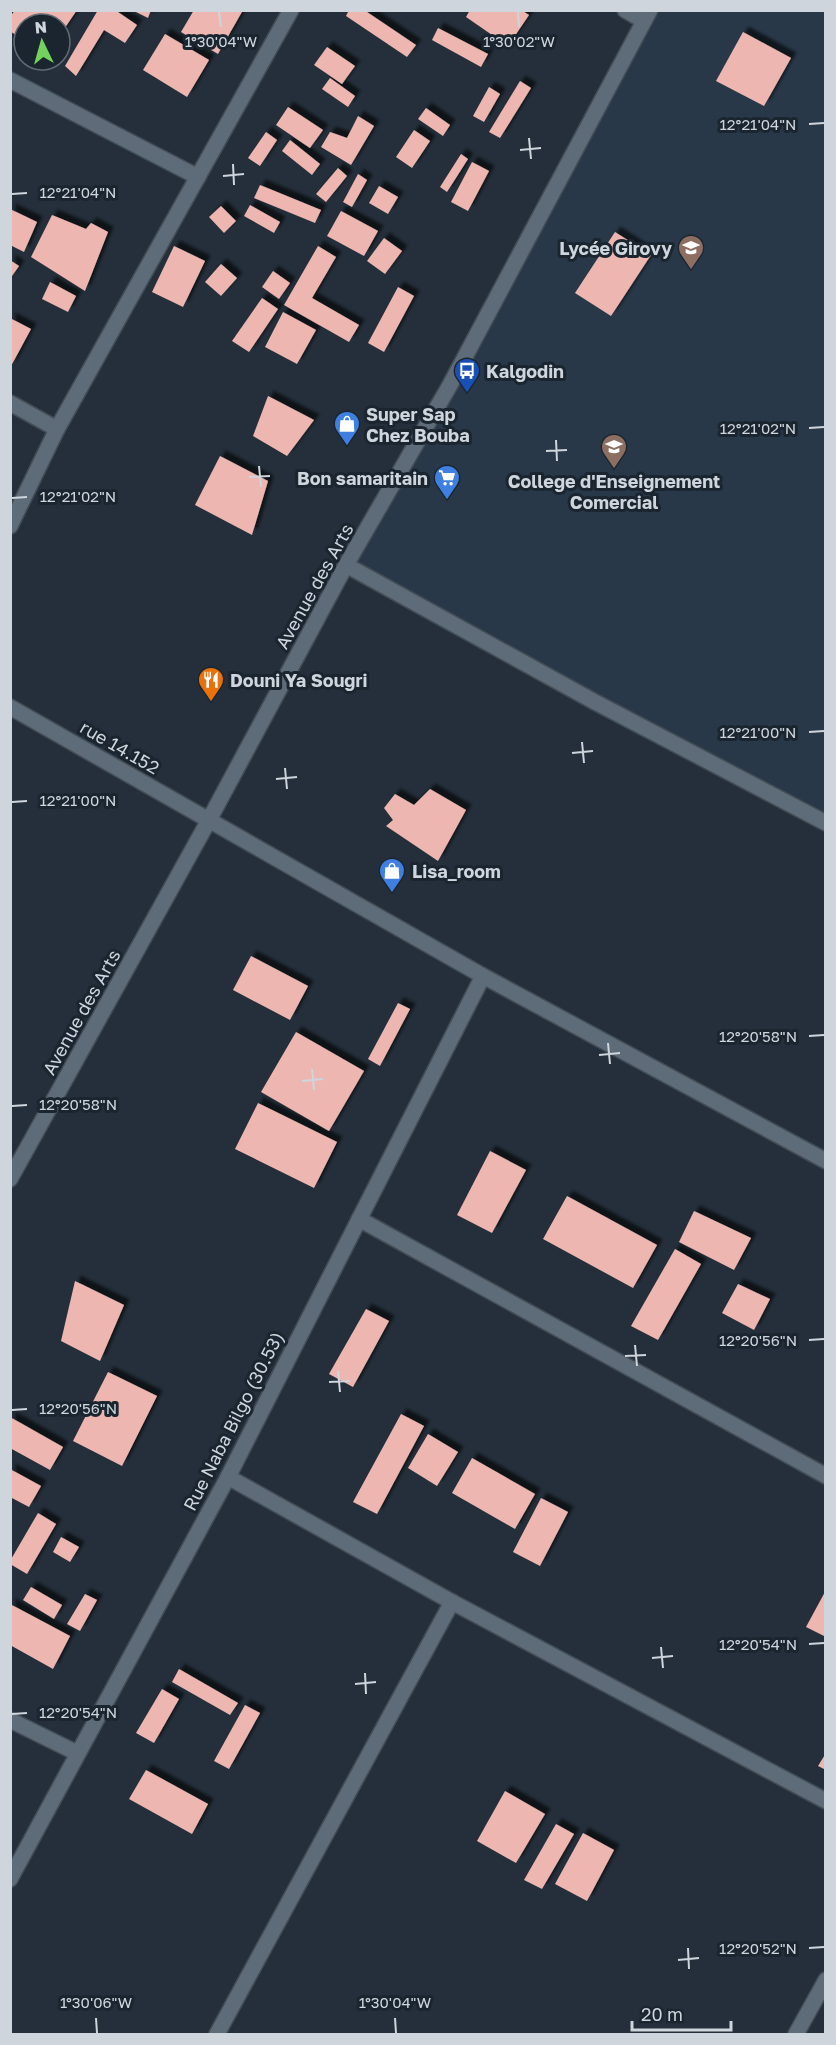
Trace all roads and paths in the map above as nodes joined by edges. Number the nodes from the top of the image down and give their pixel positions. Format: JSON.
{"nodes":[{"id":1,"x":291,"y":10,"type":"edge"},
{"id":2,"x":625,"y":10,"type":"edge"},
{"id":3,"x":647,"y":16,"type":"edge"},
{"id":4,"x":10,"y":80,"type":"edge"},
{"id":5,"x":198,"y":177,"type":"junction"},
{"id":6,"x":10,"y":403,"type":"edge"},
{"id":7,"x":57,"y":429,"type":"junction"},
{"id":8,"x":10,"y":526,"type":"edge"},
{"id":9,"x":346,"y":565,"type":"junction"},
{"id":10,"x":10,"y":707,"type":"edge"},
{"id":11,"x":209,"y":820,"type":"junction"},
{"id":12,"x":825,"y":823,"type":"edge"},
{"id":13,"x":483,"y":976,"type":"junction"},
{"id":14,"x":825,"y":1161,"type":"edge"},
{"id":15,"x":10,"y":1179,"type":"edge"},
{"id":16,"x":359,"y":1219,"type":"junction"},
{"id":17,"x":825,"y":1476,"type":"edge"},
{"id":18,"x":228,"y":1477,"type":"junction"},
{"id":19,"x":452,"y":1602,"type":"junction"},
{"id":20,"x":10,"y":1720,"type":"edge"},
{"id":21,"x":77,"y":1754,"type":"junction"},
{"id":22,"x":825,"y":1801,"type":"edge"},
{"id":23,"x":10,"y":1879,"type":"edge"},
{"id":24,"x":825,"y":1980,"type":"edge"},
{"id":25,"x":217,"y":2034,"type":"edge"},
{"id":26,"x":796,"y":2034,"type":"edge"}],
"edges":[{"from":1,"to":5,"type":"street"},
{"from":2,"to":3,"type":"street"},
{"from":3,"to":9,"type":"street","name":"Avenue des Arts"},
{"from":4,"to":5,"type":"street"},
{"from":5,"to":7,"type":"street"},
{"from":6,"to":7,"type":"street"},
{"from":7,"to":8,"type":"street"},
{"from":9,"to":11,"type":"street","name":"Avenue des Arts"},
{"from":9,"to":12,"type":"street"},
{"from":10,"to":11,"type":"street","name":"rue 14.152"},
{"from":11,"to":13,"type":"street","name":"rue 14.152"},
{"from":11,"to":15,"type":"street","name":"Avenue des Arts"},
{"from":13,"to":14,"type":"street","name":"rue 14.152"},
{"from":13,"to":16,"type":"street","name":"Rue Naba Bilgo (30.53)"},
{"from":16,"to":17,"type":"street"},
{"from":16,"to":18,"type":"street","name":"Rue Naba Bilgo (30.53)"},
{"from":18,"to":19,"type":"street"},
{"from":18,"to":21,"type":"street","name":"Rue Naba Bilgo (30.53)"},
{"from":19,"to":22,"type":"street"},
{"from":19,"to":25,"type":"street"},
{"from":20,"to":21,"type":"street"},
{"from":21,"to":23,"type":"street","name":"Rue Naba Bilgo (30.53)"},
{"from":24,"to":26,"type":"street"}]}
